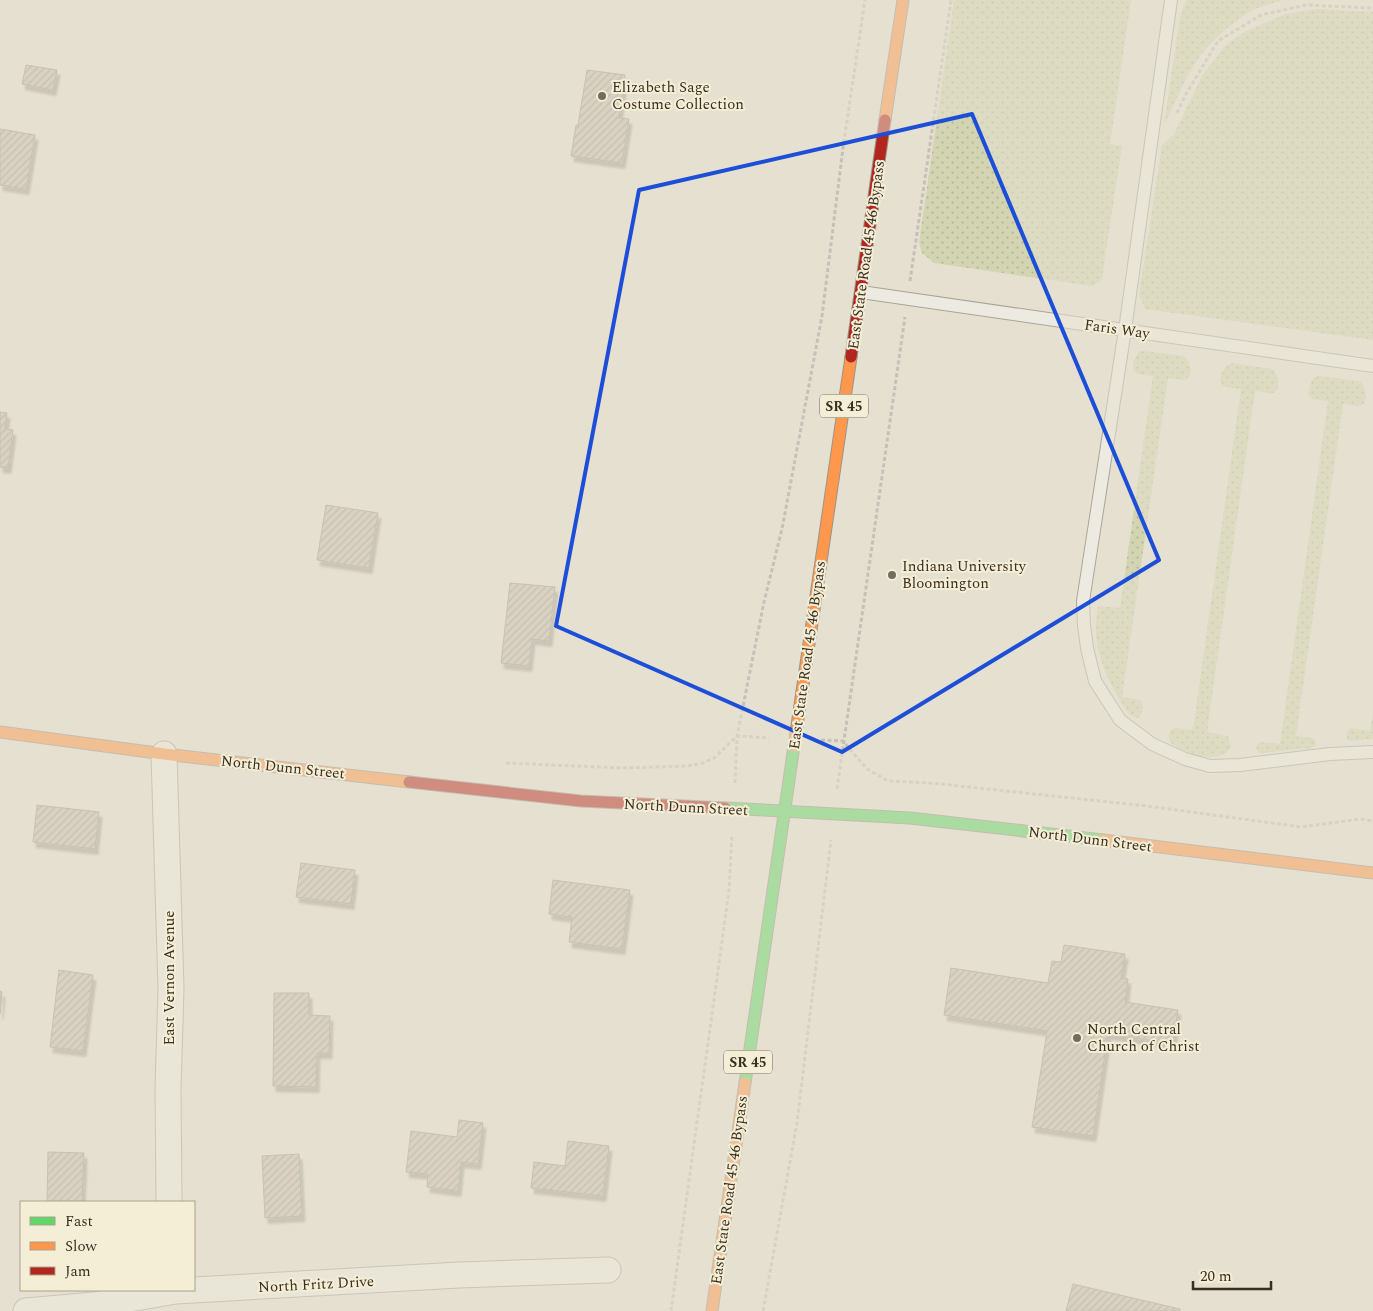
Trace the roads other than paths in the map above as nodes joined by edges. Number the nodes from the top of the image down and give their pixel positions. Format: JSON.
{"nodes":[{"id":1,"x":903,"y":0,"type":"edge"},
{"id":2,"x":1171,"y":0,"type":"edge"},
{"id":3,"x":860,"y":292,"type":"junction"},
{"id":4,"x":1125,"y":330,"type":"junction"},
{"id":5,"x":1373,"y":366,"type":"edge"},
{"id":6,"x":0,"y":732,"type":"edge"},
{"id":7,"x":1373,"y":752,"type":"edge"},
{"id":8,"x":164,"y":754,"type":"junction"},
{"id":9,"x":784,"y":813,"type":"junction"},
{"id":10,"x":1373,"y":873,"type":"edge"},
{"id":11,"x":170,"y":1201,"type":"edge"},
{"id":12,"x":608,"y":1270,"type":"dead end"},
{"id":13,"x":195,"y":1290,"type":"edge"},
{"id":14,"x":176,"y":1291,"type":"edge"},
{"id":15,"x":26,"y":1311,"type":"edge"},
{"id":16,"x":712,"y":1311,"type":"edge"}],
"edges":[{"from":1,"to":3,"type":"main road","name":"East State Road 45 46 Bypass","number":"SR 45"},
{"from":2,"to":4,"type":"lane"},
{"from":3,"to":4,"type":"lane","name":"Faris Way"},
{"from":3,"to":9,"type":"main road","name":"East State Road 45 46 Bypass","number":"SR 45"},
{"from":4,"to":5,"type":"lane","name":"Faris Way"},
{"from":4,"to":7,"type":"lane"},
{"from":6,"to":8,"type":"main road","name":"North Dunn Street"},
{"from":8,"to":9,"type":"main road","name":"North Dunn Street"},
{"from":8,"to":11,"type":"street","name":"East Vernon Avenue"},
{"from":9,"to":10,"type":"main road","name":"North Dunn Street"},
{"from":9,"to":16,"type":"main road","name":"East State Road 45 46 Bypass","number":"SR 45"},
{"from":12,"to":13,"type":"street","name":"North Fritz Drive"},
{"from":14,"to":15,"type":"street","name":"North Fritz Drive"}]}
